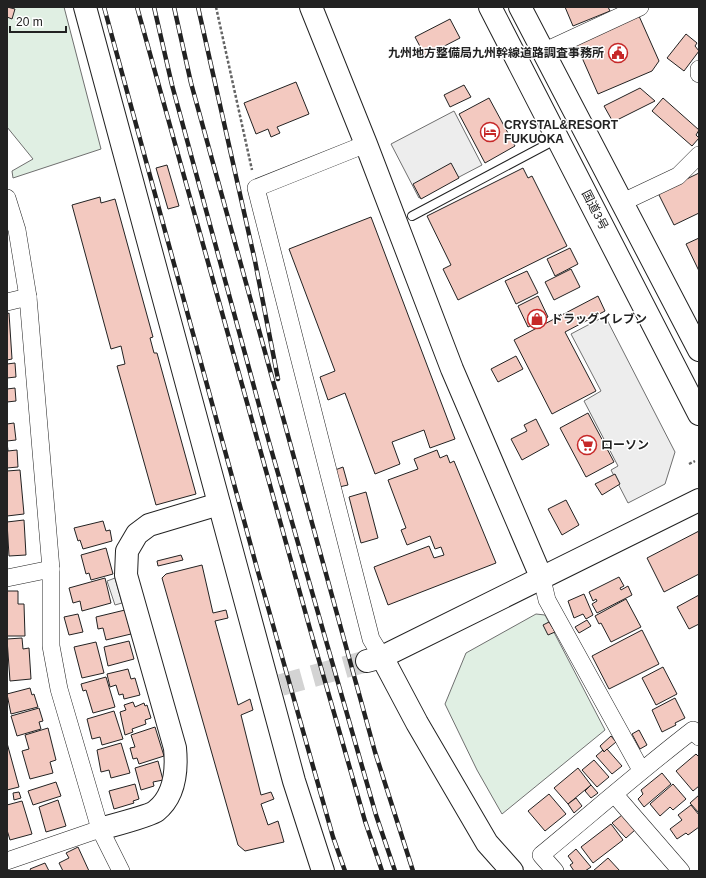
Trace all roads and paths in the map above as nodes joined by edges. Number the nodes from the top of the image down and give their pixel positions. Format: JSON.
{"nodes":[{"id":1,"x":85,"y":7,"type":"edge"},
{"id":2,"x":216,"y":7,"type":"edge"},
{"id":3,"x":311,"y":7,"type":"edge"},
{"id":4,"x":490,"y":7,"type":"edge"},
{"id":5,"x":520,"y":7,"type":"edge"},
{"id":6,"x":640,"y":7,"type":"edge"},
{"id":7,"x":542,"y":52,"type":"junction"},
{"id":8,"x":699,"y":69,"type":"edge"},
{"id":9,"x":699,"y":74,"type":"edge"},
{"id":10,"x":558,"y":138,"type":"junction"},
{"id":11,"x":366,"y":144,"type":"junction"},
{"id":12,"x":699,"y":155,"type":"edge"},
{"id":13,"x":256,"y":188,"type":"junction"},
{"id":14,"x":7,"y":198,"type":"edge"},
{"id":15,"x":622,"y":202,"type":"junction"},
{"id":16,"x":412,"y":216,"type":"dead end"},
{"id":17,"x":12,"y":232,"type":"edge"},
{"id":18,"x":28,"y":297,"type":"junction"},
{"id":19,"x":7,"y":302,"type":"edge"},
{"id":20,"x":699,"y":350,"type":"edge"},
{"id":21,"x":699,"y":414,"type":"edge"},
{"id":22,"x":695,"y":461,"type":"dead end"},
{"id":23,"x":689,"y":464,"type":"dead end"},
{"id":24,"x":699,"y":500,"type":"edge"},
{"id":25,"x":219,"y":504,"type":"junction"},
{"id":26,"x":51,"y":569,"type":"junction"},
{"id":27,"x":7,"y":578,"type":"edge"},
{"id":28,"x":542,"y":579,"type":"junction"},
{"id":29,"x":375,"y":659,"type":"junction"},
{"id":30,"x":699,"y":737,"type":"edge"},
{"id":31,"x":641,"y":770,"type":"junction"},
{"id":32,"x":615,"y":795,"type":"junction"},
{"id":33,"x":100,"y":829,"type":"junction"},
{"id":34,"x":7,"y":861,"type":"edge"},
{"id":35,"x":121,"y":871,"type":"edge"},
{"id":36,"x":323,"y":871,"type":"edge"},
{"id":37,"x":512,"y":871,"type":"edge"},
{"id":38,"x":555,"y":871,"type":"edge"},
{"id":39,"x":681,"y":871,"type":"edge"}],
"edges":[{"from":1,"to":25,"type":"main road"},
{"from":2,"to":13,"type":"path"},
{"from":3,"to":11,"type":"main road"},
{"from":4,"to":10,"type":"main road","name":"国道3号"},
{"from":5,"to":7,"type":"main road"},
{"from":6,"to":7,"type":"street"},
{"from":7,"to":15,"type":"main road"},
{"from":8,"to":9,"type":"street"},
{"from":10,"to":16,"type":"lane"},
{"from":10,"to":21,"type":"main road","name":"国道3号"},
{"from":11,"to":13,"type":"street"},
{"from":11,"to":28,"type":"main road"},
{"from":12,"to":15,"type":"street"},
{"from":13,"to":29,"type":"street"},
{"from":14,"to":17,"type":"street"},
{"from":15,"to":20,"type":"main road"},
{"from":17,"to":18,"type":"street"},
{"from":18,"to":19,"type":"street"},
{"from":18,"to":26,"type":"street"},
{"from":22,"to":23,"type":"path"},
{"from":24,"to":28,"type":"main road"},
{"from":25,"to":33,"type":"main road"},
{"from":25,"to":36,"type":"main road"},
{"from":26,"to":27,"type":"street"},
{"from":26,"to":33,"type":"street"},
{"from":28,"to":29,"type":"main road"},
{"from":28,"to":31,"type":"street"},
{"from":29,"to":37,"type":"main road"},
{"from":30,"to":31,"type":"street"},
{"from":31,"to":32,"type":"street"},
{"from":32,"to":38,"type":"street"},
{"from":32,"to":39,"type":"street"},
{"from":33,"to":34,"type":"street"},
{"from":33,"to":35,"type":"street"}]}
